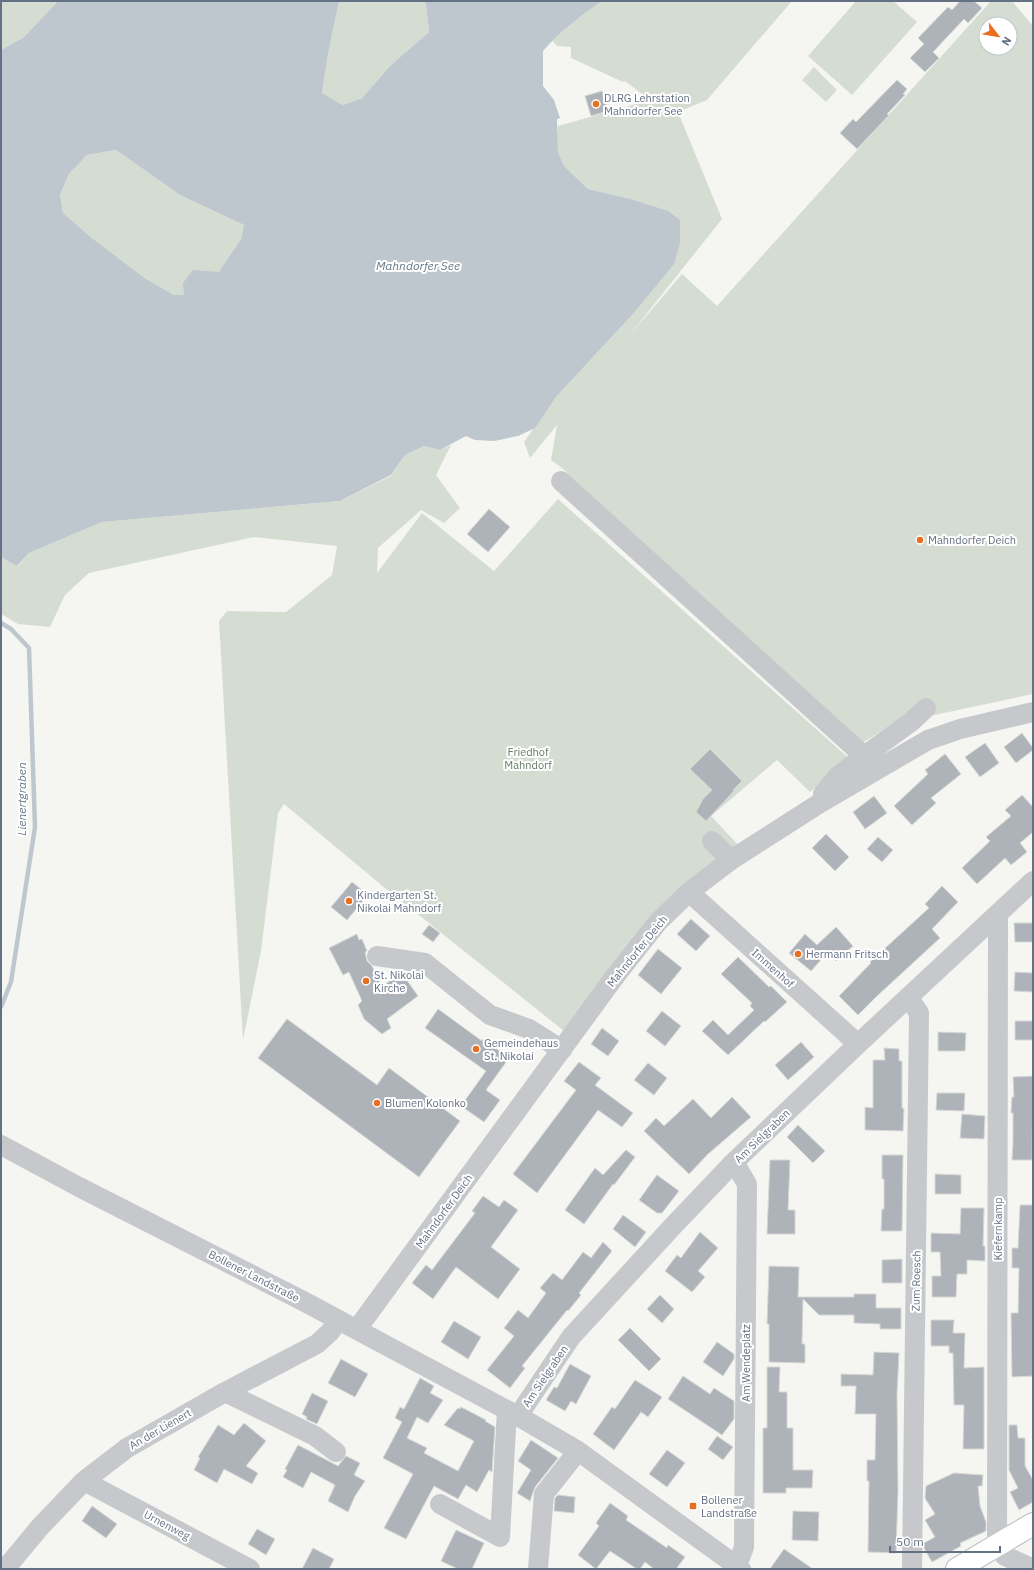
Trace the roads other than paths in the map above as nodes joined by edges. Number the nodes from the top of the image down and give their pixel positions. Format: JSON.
{"nodes":[{"id":1,"x":562,"y":481,"type":"dead end"},
{"id":2,"x":926,"y":708,"type":"dead end"},
{"id":3,"x":1033,"y":712,"type":"edge"},
{"id":4,"x":864,"y":756,"type":"junction"},
{"id":5,"x":820,"y":803,"type":"junction"},
{"id":6,"x":712,"y":841,"type":"dead end"},
{"id":7,"x":731,"y":860,"type":"junction"},
{"id":8,"x":1033,"y":881,"type":"edge"},
{"id":9,"x":688,"y":892,"type":"junction"},
{"id":10,"x":998,"y":914,"type":"junction"},
{"id":11,"x":377,"y":956,"type":"dead end"},
{"id":12,"x":908,"y":997,"type":"junction"},
{"id":13,"x":858,"y":1044,"type":"junction"},
{"id":14,"x":562,"y":1050,"type":"junction"},
{"id":15,"x":1,"y":1145,"type":"edge"},
{"id":16,"x":734,"y":1162,"type":"junction"},
{"id":17,"x":339,"y":1320,"type":"junction"},
{"id":18,"x":357,"y":1329,"type":"junction"},
{"id":19,"x":226,"y":1392,"type":"junction"},
{"id":20,"x":512,"y":1413,"type":"junction"},
{"id":21,"x":578,"y":1451,"type":"junction"},
{"id":22,"x":336,"y":1452,"type":"dead end"},
{"id":23,"x":84,"y":1481,"type":"junction"},
{"id":24,"x":440,"y":1504,"type":"dead end"},
{"id":25,"x":1033,"y":1524,"type":"edge"},
{"id":26,"x":997,"y":1545,"type":"junction"},
{"id":27,"x":1027,"y":1566,"type":"dead end"},
{"id":28,"x":9,"y":1568,"type":"edge"},
{"id":29,"x":739,"y":1568,"type":"edge"},
{"id":30,"x":250,"y":1569,"type":"edge"},
{"id":31,"x":538,"y":1569,"type":"edge"},
{"id":32,"x":912,"y":1569,"type":"edge"},
{"id":33,"x":957,"y":1569,"type":"edge"}],
"edges":[{"from":1,"to":4,"type":"street"},
{"from":2,"to":4,"type":"street"},
{"from":3,"to":5,"type":"street","name":"Mahndorfer Deich"},
{"from":4,"to":5,"type":"street"},
{"from":5,"to":7,"type":"street","name":"Mahndorfer Deich"},
{"from":6,"to":7,"type":"street"},
{"from":7,"to":9,"type":"street","name":"Mahndorfer Deich"},
{"from":8,"to":10,"type":"street","name":"Am Sielgraben"},
{"from":9,"to":13,"type":"street","name":"Immenhof"},
{"from":9,"to":14,"type":"street","name":"Mahndorfer Deich"},
{"from":10,"to":12,"type":"street","name":"Am Sielgraben"},
{"from":10,"to":26,"type":"street","name":"Kiefernkamp"},
{"from":11,"to":14,"type":"street"},
{"from":12,"to":13,"type":"street","name":"Am Sielgraben"},
{"from":12,"to":32,"type":"street","name":"Zum Roesch"},
{"from":13,"to":16,"type":"street","name":"Am Sielgraben"},
{"from":14,"to":18,"type":"street","name":"Mahndorfer Deich"},
{"from":15,"to":17,"type":"street","name":"Bollener Landstraße"},
{"from":16,"to":20,"type":"street","name":"Am Sielgraben"},
{"from":16,"to":29,"type":"street","name":"Am Wendeplatz"},
{"from":17,"to":18,"type":"street","name":"Bollener Landstraße"},
{"from":17,"to":19,"type":"street","name":"An der Lienert"},
{"from":18,"to":20,"type":"street","name":"Bollener Landstraße"},
{"from":19,"to":22,"type":"street"},
{"from":19,"to":23,"type":"street","name":"An der Lienert"},
{"from":20,"to":21,"type":"street","name":"Bollener Landstraße"},
{"from":20,"to":24,"type":"street"},
{"from":21,"to":29,"type":"street","name":"Bollener Landstraße"},
{"from":21,"to":31,"type":"street"},
{"from":23,"to":28,"type":"street","name":"An der Lienert"},
{"from":23,"to":30,"type":"street","name":"Urnenweg"},
{"from":25,"to":26,"type":"main road"},
{"from":26,"to":27,"type":"street"},
{"from":26,"to":33,"type":"main road"}]}
